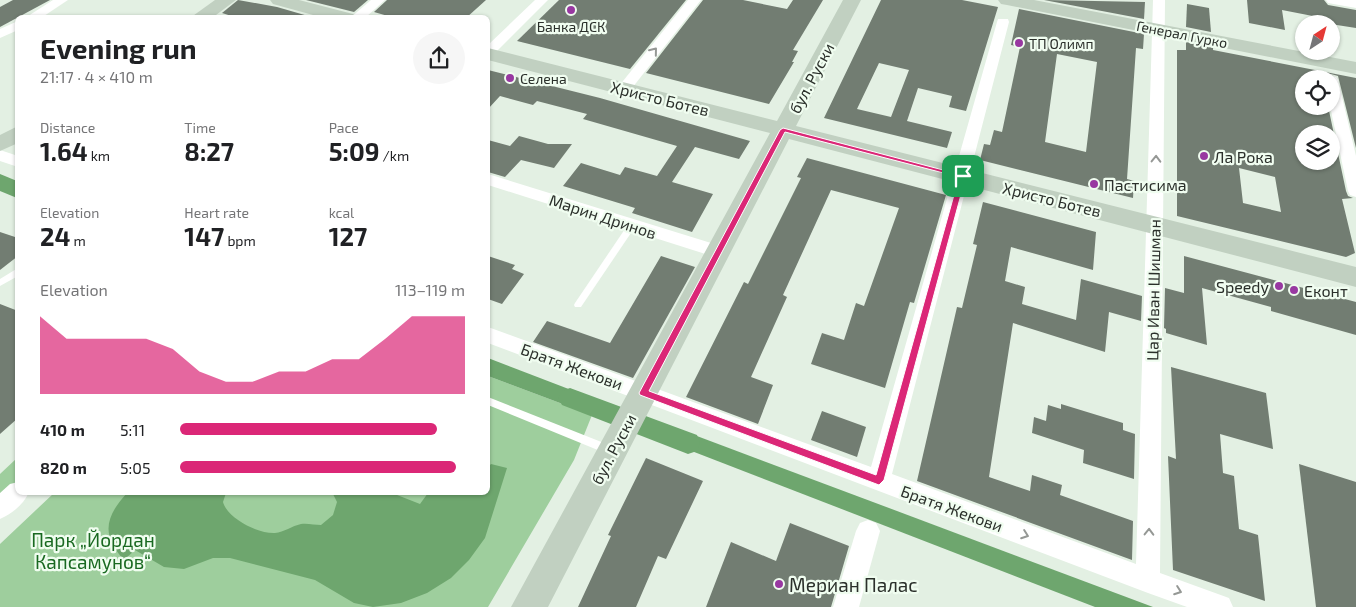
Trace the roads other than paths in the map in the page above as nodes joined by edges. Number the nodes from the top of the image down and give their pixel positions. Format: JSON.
{"nodes":[{"id":1,"x":62,"y":0,"type":"edge"},
{"id":2,"x":227,"y":0,"type":"edge"},
{"id":3,"x":279,"y":0,"type":"edge"},
{"id":4,"x":379,"y":0,"type":"edge"},
{"id":5,"x":542,"y":0,"type":"edge"},
{"id":6,"x":695,"y":0,"type":"edge"},
{"id":7,"x":852,"y":0,"type":"edge"},
{"id":8,"x":1009,"y":0,"type":"edge"},
{"id":9,"x":1159,"y":0,"type":"edge"},
{"id":10,"x":1332,"y":0,"type":"edge"},
{"id":11,"x":1356,"y":4,"type":"edge"},
{"id":12,"x":35,"y":15,"type":"edge"},
{"id":13,"x":204,"y":15,"type":"edge"},
{"id":14,"x":336,"y":15,"type":"edge"},
{"id":15,"x":360,"y":15,"type":"edge"},
{"id":16,"x":1004,"y":22,"type":"dead end"},
{"id":17,"x":15,"y":26,"type":"edge"},
{"id":18,"x":1158,"y":30,"type":"junction"},
{"id":19,"x":0,"y":34,"type":"edge"},
{"id":20,"x":490,"y":51,"type":"edge"},
{"id":21,"x":490,"y":54,"type":"edge"},
{"id":22,"x":1356,"y":68,"type":"edge"},
{"id":23,"x":1314,"y":70,"type":"edge"},
{"id":24,"x":1340,"y":72,"type":"edge"},
{"id":25,"x":624,"y":89,"type":"junction"},
{"id":26,"x":1339,"y":115,"type":"edge"},
{"id":27,"x":783,"y":130,"type":"junction"},
{"id":28,"x":15,"y":135,"type":"edge"},
{"id":29,"x":0,"y":144,"type":"edge"},
{"id":30,"x":0,"y":155,"type":"edge"},
{"id":31,"x":15,"y":161,"type":"edge"},
{"id":32,"x":963,"y":176,"type":"junction"},
{"id":33,"x":490,"y":180,"type":"edge"},
{"id":34,"x":1356,"y":191,"type":"edge"},
{"id":35,"x":632,"y":225,"type":"junction"},
{"id":36,"x":1155,"y":226,"type":"junction"},
{"id":37,"x":718,"y":252,"type":"junction"},
{"id":38,"x":15,"y":272,"type":"edge"},
{"id":39,"x":1356,"y":277,"type":"edge"},
{"id":40,"x":0,"y":283,"type":"edge"},
{"id":41,"x":578,"y":305,"type":"dead end"},
{"id":42,"x":490,"y":336,"type":"edge"},
{"id":43,"x":644,"y":393,"type":"junction"},
{"id":44,"x":490,"y":402,"type":"edge"},
{"id":45,"x":616,"y":444,"type":"junction"},
{"id":46,"x":879,"y":480,"type":"junction"},
{"id":47,"x":15,"y":495,"type":"edge"},
{"id":48,"x":0,"y":508,"type":"edge"},
{"id":49,"x":868,"y":531,"type":"dead end"},
{"id":50,"x":1148,"y":581,"type":"junction"},
{"id":51,"x":529,"y":607,"type":"edge"},
{"id":52,"x":846,"y":607,"type":"edge"},
{"id":53,"x":1220,"y":607,"type":"edge"}],
"edges":[{"from":1,"to":12,"type":"street"},
{"from":2,"to":13,"type":"street"},
{"from":3,"to":14,"type":"street"},
{"from":4,"to":15,"type":"street"},
{"from":5,"to":20,"type":"street"},
{"from":25,"to":6,"type":"street","one_way":true},
{"from":7,"to":27,"type":"street","name":"бул. Руски"},
{"from":8,"to":18,"type":"street","name":"Генерал Гурко"},
{"from":9,"to":18,"type":"street","name":"Цар Иван Шишман"},
{"from":10,"to":11,"type":"street"},
{"from":16,"to":32,"type":"street"},
{"from":17,"to":19,"type":"street"},
{"from":18,"to":23,"type":"street","name":"Генерал Гурко"},
{"from":36,"to":18,"type":"street","name":"Цар Иван Шишман","one_way":true},
{"from":21,"to":25,"type":"street","name":"Христо Ботев"},
{"from":22,"to":24,"type":"street","name":"Генерал Гурко"},
{"from":25,"to":27,"type":"street","name":"Христо Ботев"},
{"from":26,"to":34,"type":"street"},
{"from":27,"to":32,"type":"street","name":"Христо Ботев"},
{"from":27,"to":37,"type":"street","name":"бул. Руски"},
{"from":28,"to":29,"type":"street"},
{"from":30,"to":31,"type":"street"},
{"from":32,"to":36,"type":"street","name":"Христо Ботев"},
{"from":32,"to":46,"type":"street"},
{"from":33,"to":35,"type":"street","name":"Марин Дринов"},
{"from":35,"to":37,"type":"street","name":"Марин Дринов"},
{"from":35,"to":41,"type":"lane"},
{"from":36,"to":39,"type":"street","name":"Христо Ботев"},
{"from":50,"to":36,"type":"street","name":"Цар Иван Шишман","one_way":true},
{"from":37,"to":43,"type":"street","name":"бул. Руски"},
{"from":38,"to":40,"type":"lane"},
{"from":42,"to":43,"type":"street","name":"Братя Жекови"},
{"from":43,"to":45,"type":"street","name":"бул. Руски"},
{"from":43,"to":46,"type":"street","name":"Братя Жекови"},
{"from":44,"to":45,"type":"lane"},
{"from":45,"to":51,"type":"street","name":"бул. Руски"},
{"from":46,"to":50,"type":"street","name":"Братя Жекови","one_way":true},
{"from":47,"to":48,"type":"street"},
{"from":49,"to":52,"type":"street"},
{"from":50,"to":53,"type":"street","name":"Братя Жекови","one_way":true}]}
